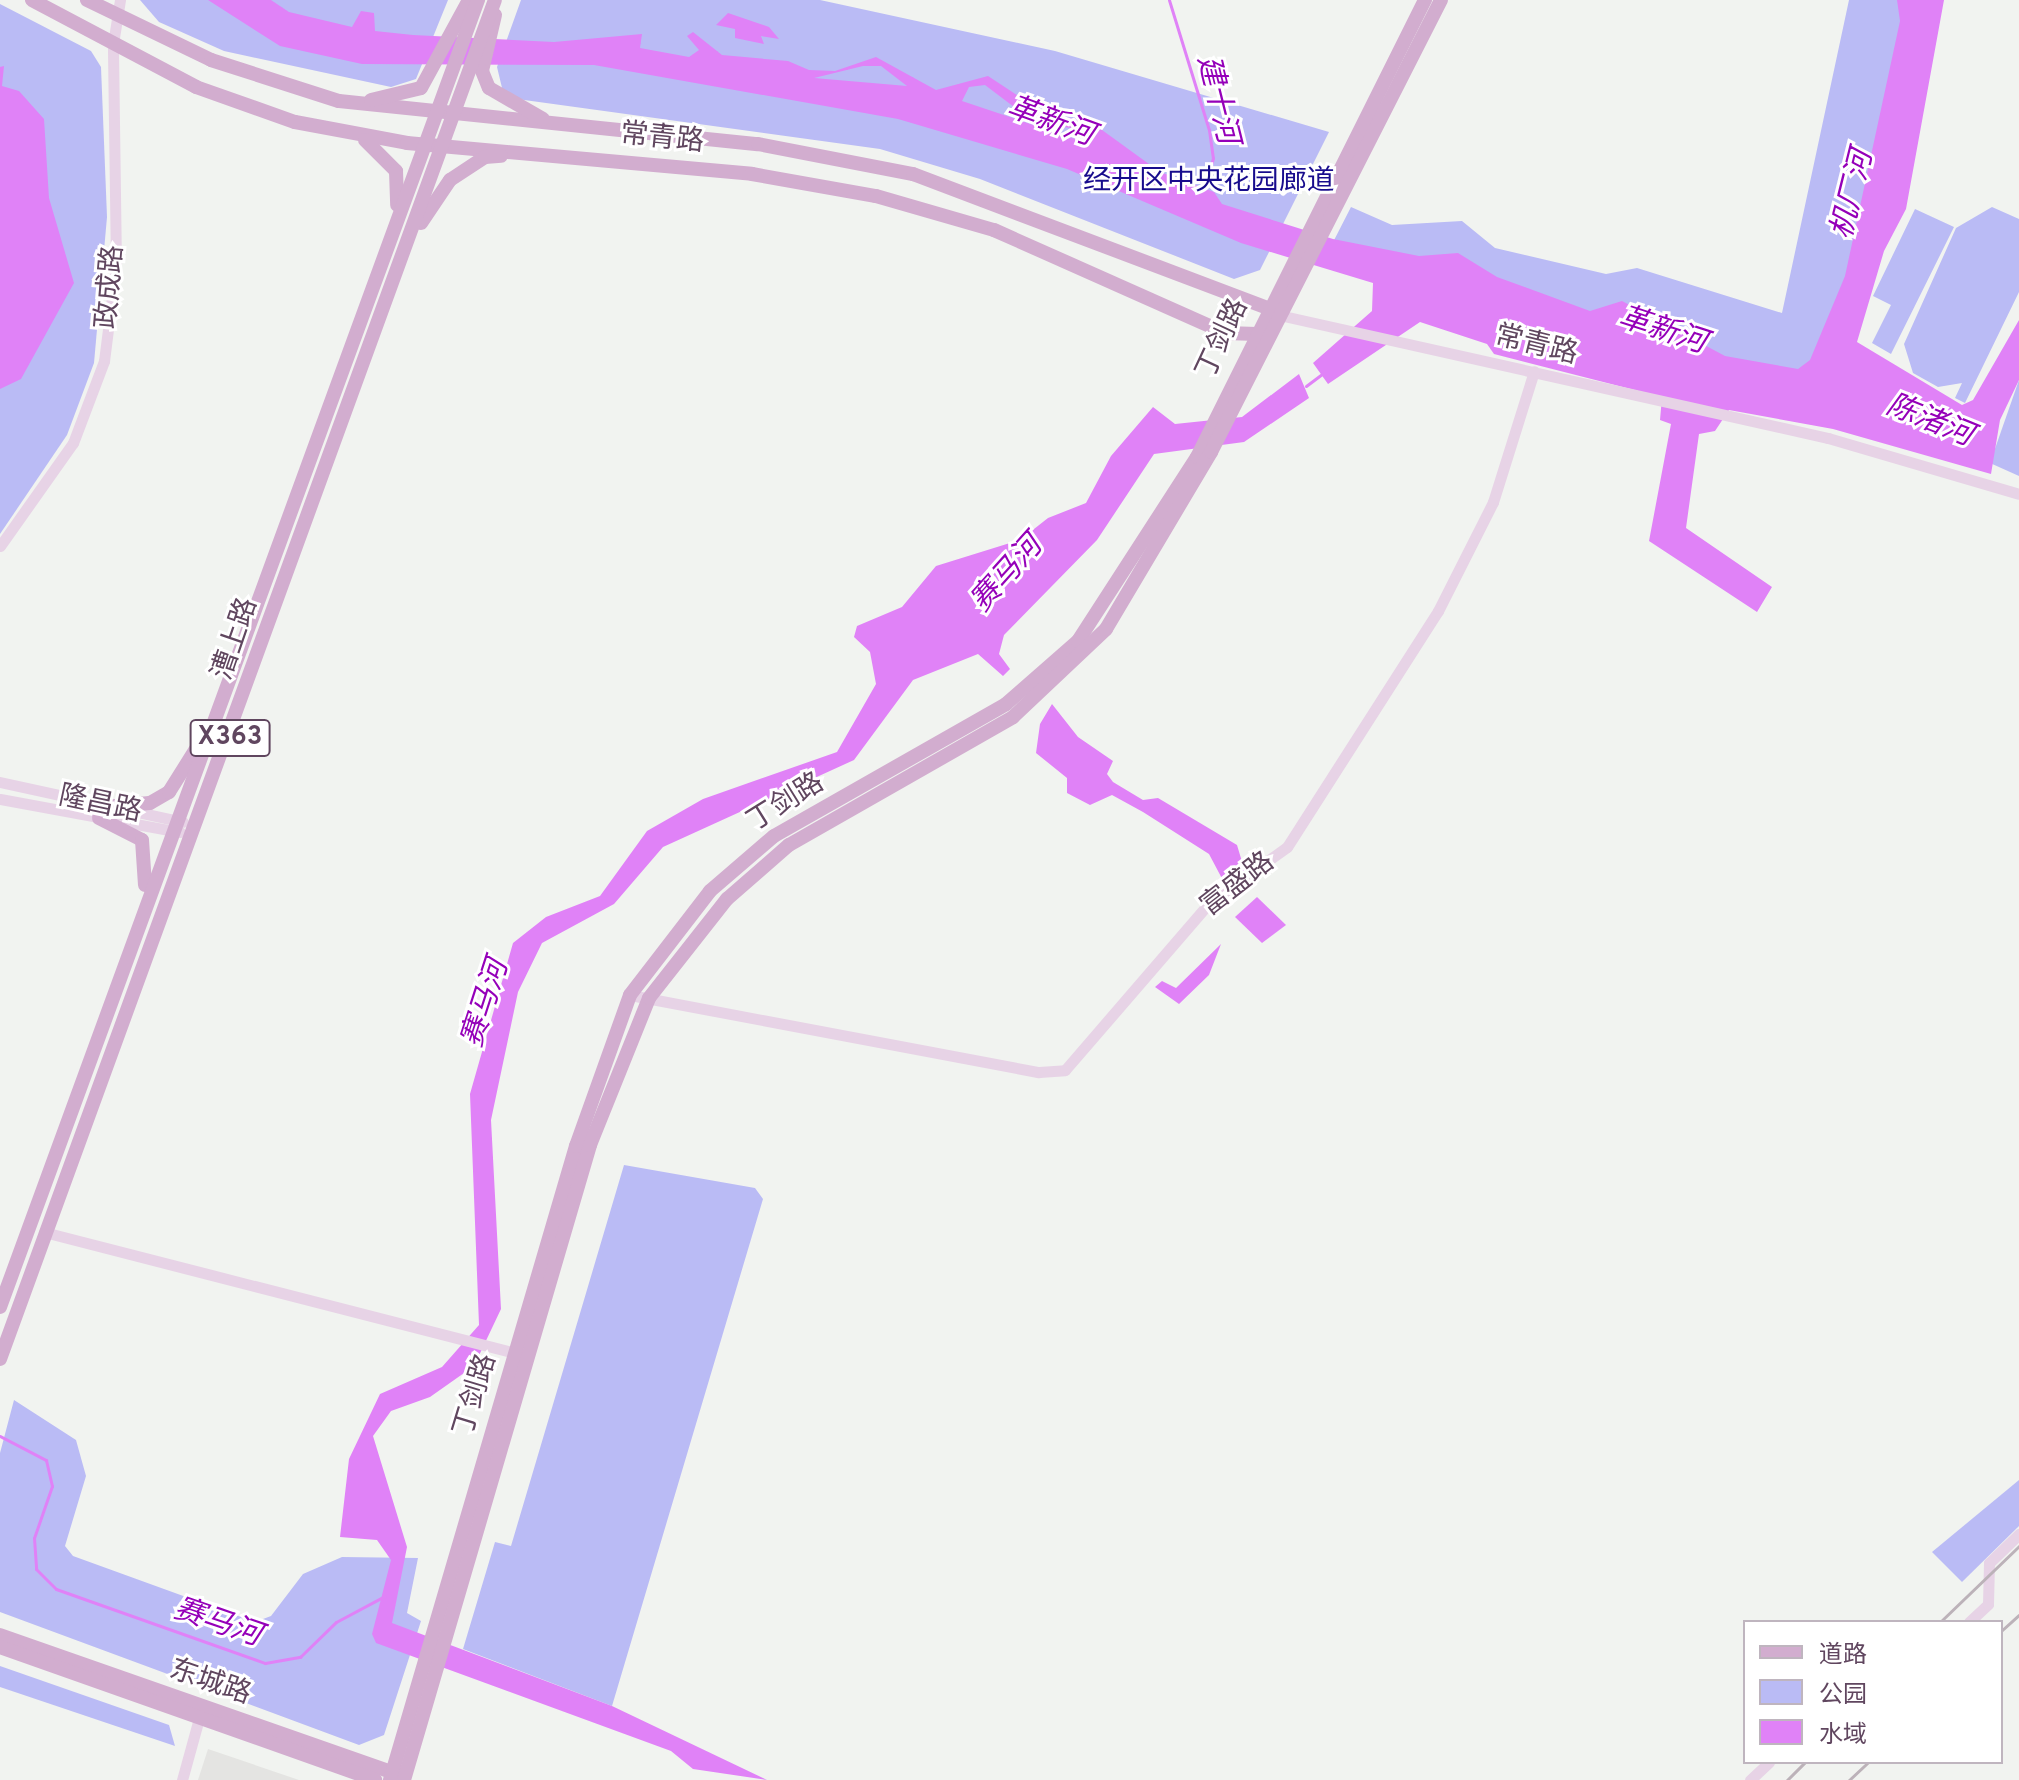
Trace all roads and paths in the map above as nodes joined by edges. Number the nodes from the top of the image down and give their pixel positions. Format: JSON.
{"nodes":[{"id":1,"x":32,"y":0,"type":"edge"},
{"id":2,"x":87,"y":0,"type":"edge"},
{"id":3,"x":120,"y":0,"type":"edge"},
{"id":4,"x":469,"y":0,"type":"edge"},
{"id":5,"x":478,"y":0,"type":"edge"},
{"id":6,"x":497,"y":0,"type":"edge"},
{"id":7,"x":1425,"y":0,"type":"edge"},
{"id":8,"x":1441,"y":0,"type":"edge"},
{"id":9,"x":116,"y":16,"type":"junction"},
{"id":10,"x":480,"y":31,"type":"junction"},
{"id":11,"x":113,"y":44,"type":"junction"},
{"id":12,"x":476,"y":70,"type":"junction"},
{"id":13,"x":339,"y":101,"type":"junction"},
{"id":14,"x":435,"y":112,"type":"junction"},
{"id":15,"x":452,"y":115,"type":"junction"},
{"id":16,"x":555,"y":124,"type":"junction"},
{"id":17,"x":338,"y":131,"type":"junction"},
{"id":18,"x":424,"y":144,"type":"junction"},
{"id":19,"x":444,"y":145,"type":"junction"},
{"id":20,"x":548,"y":154,"type":"junction"},
{"id":21,"x":1316,"y":227,"type":"junction"},
{"id":22,"x":393,"y":228,"type":"junction"},
{"id":23,"x":407,"y":244,"type":"junction"},
{"id":24,"x":1272,"y":310,"type":"junction"},
{"id":25,"x":1251,"y":339,"type":"junction"},
{"id":26,"x":1534,"y":371,"type":"junction"},
{"id":27,"x":1223,"y":412,"type":"junction"},
{"id":28,"x":1204,"y":455,"type":"junction"},
{"id":29,"x":2019,"y":494,"type":"edge"},
{"id":30,"x":0,"y":546,"type":"edge"},
{"id":31,"x":227,"y":688,"type":"junction"},
{"id":32,"x":0,"y":782,"type":"edge"},
{"id":33,"x":0,"y":799,"type":"edge"},
{"id":34,"x":101,"y":812,"type":"junction"},
{"id":35,"x":176,"y":826,"type":"junction"},
{"id":36,"x":198,"y":830,"type":"junction"},
{"id":37,"x":134,"y":938,"type":"junction"},
{"id":38,"x":630,"y":995,"type":"junction"},
{"id":39,"x":649,"y":998,"type":"junction"},
{"id":40,"x":44,"y":1232,"type":"junction"},
{"id":41,"x":0,"y":1307,"type":"edge"},
{"id":42,"x":522,"y":1355,"type":"junction"},
{"id":43,"x":0,"y":1359,"type":"edge"},
{"id":44,"x":2019,"y":1534,"type":"edge"},
{"id":45,"x":1971,"y":1620,"type":"edge"},
{"id":46,"x":0,"y":1635,"type":"edge"},
{"id":47,"x":0,"y":1647,"type":"edge"},
{"id":48,"x":200,"y":1715,"type":"junction"},
{"id":49,"x":1767,"y":1764,"type":"edge"},
{"id":50,"x":397,"y":1777,"type":"edge"},
{"id":51,"x":182,"y":1780,"type":"edge"},
{"id":52,"x":375,"y":1780,"type":"edge"},
{"id":53,"x":1750,"y":1780,"type":"edge"}],
"edges":[{"from":1,"to":11,"type":"main road","name":"常青路"},
{"from":2,"to":9,"type":"main road","name":"常青路"},
{"from":3,"to":9,"type":"street","name":"政成路"},
{"from":4,"to":13,"type":"main road"},
{"from":5,"to":10,"type":"main road","number":"X363"},
{"from":6,"to":10,"type":"main road","number":"X363"},
{"from":7,"to":21,"type":"main road","name":"丁剑路"},
{"from":8,"to":21,"type":"main road","name":"丁剑路"},
{"from":9,"to":11,"type":"street","name":"政成路"},
{"from":9,"to":13,"type":"main road","name":"常青路"},
{"from":10,"to":12,"type":"main road"},
{"from":10,"to":14,"type":"main road","name":"漕上路","number":"X363"},
{"from":11,"to":17,"type":"main road","name":"常青路"},
{"from":11,"to":30,"type":"street","name":"政成路"},
{"from":12,"to":15,"type":"main road","number":"X363"},
{"from":12,"to":16,"type":"main road"},
{"from":13,"to":14,"type":"main road","name":"常青路"},
{"from":14,"to":15,"type":"main road","name":"常青路"},
{"from":14,"to":18,"type":"main road","name":"漕上路","number":"X363"},
{"from":15,"to":16,"type":"main road","name":"常青路"},
{"from":15,"to":19,"type":"main road","name":"漕上路","number":"X363"},
{"from":16,"to":24,"type":"main road","name":"常青路"},
{"from":17,"to":18,"type":"main road","name":"常青路"},
{"from":17,"to":22,"type":"main road"},
{"from":18,"to":19,"type":"main road","name":"常青路"},
{"from":18,"to":22,"type":"main road","name":"漕上路","number":"X363"},
{"from":19,"to":20,"type":"main road","name":"常青路"},
{"from":19,"to":23,"type":"main road","name":"漕上路","number":"X363"},
{"from":20,"to":23,"type":"main road"},
{"from":20,"to":25,"type":"main road","name":"常青路"},
{"from":21,"to":24,"type":"main road","name":"丁剑路"},
{"from":22,"to":31,"type":"main road","name":"漕上路","number":"X363"},
{"from":23,"to":36,"type":"main road","name":"漕上路","number":"X363"},
{"from":24,"to":25,"type":"main road"},
{"from":24,"to":26,"type":"street","name":"常青路"},
{"from":24,"to":27,"type":"main road","name":"丁剑路"},
{"from":25,"to":27,"type":"main road","name":"丁剑路"},
{"from":26,"to":29,"type":"street","name":"常青路"},
{"from":26,"to":39,"type":"street","name":"富盛路"},
{"from":27,"to":28,"type":"main road","name":"丁剑路"},
{"from":28,"to":38,"type":"main road","name":"丁剑路"},
{"from":28,"to":39,"type":"main road","name":"丁剑路"},
{"from":31,"to":34,"type":"main road"},
{"from":31,"to":35,"type":"main road","name":"漕上路","number":"X363"},
{"from":32,"to":34,"type":"street","name":"隆昌路"},
{"from":33,"to":34,"type":"street","name":"隆昌路"},
{"from":34,"to":35,"type":"street","name":"隆昌路"},
{"from":34,"to":37,"type":"main road"},
{"from":35,"to":36,"type":"street","name":"隆昌路"},
{"from":35,"to":37,"type":"main road","name":"漕上路","number":"X363"},
{"from":36,"to":40,"type":"main road","name":"漕上路","number":"X363"},
{"from":37,"to":41,"type":"main road","name":"漕上路","number":"X363"},
{"from":38,"to":39,"type":"street","name":"富盛路"},
{"from":38,"to":42,"type":"main road","name":"丁剑路"},
{"from":39,"to":42,"type":"main road","name":"丁剑路"},
{"from":40,"to":42,"type":"street"},
{"from":40,"to":43,"type":"main road","name":"漕上路","number":"X363"},
{"from":42,"to":50,"type":"main road","name":"丁剑路"},
{"from":44,"to":45,"type":"street"},
{"from":46,"to":48,"type":"main road","name":"东城路"},
{"from":47,"to":48,"type":"main road","name":"东城路"},
{"from":48,"to":50,"type":"main road","name":"东城路"},
{"from":48,"to":51,"type":"street"},
{"from":48,"to":52,"type":"main road","name":"东城路"},
{"from":49,"to":53,"type":"street"}]}
